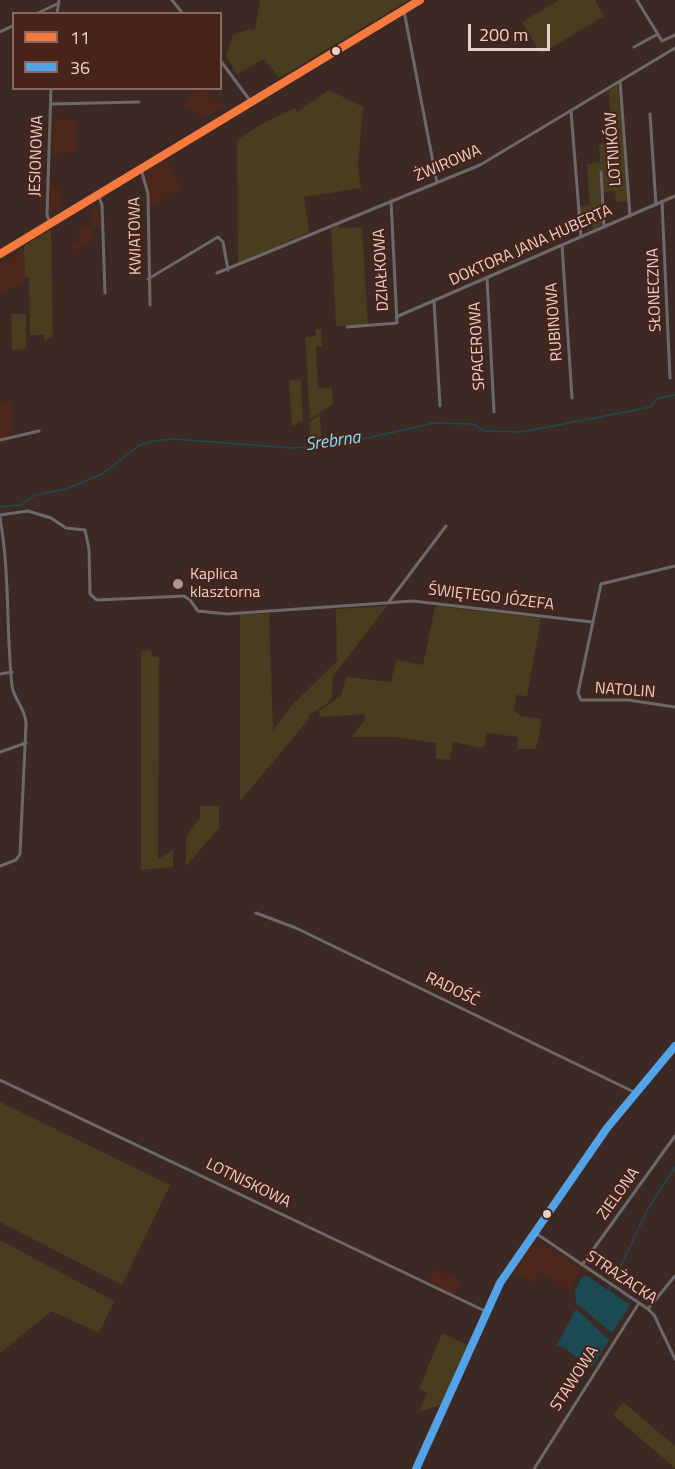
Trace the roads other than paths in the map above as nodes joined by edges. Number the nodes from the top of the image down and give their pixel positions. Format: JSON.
{"nodes":[{"id":1,"x":172,"y":0,"type":"edge"},
{"id":2,"x":420,"y":0,"type":"edge"},
{"id":3,"x":637,"y":0,"type":"edge"},
{"id":4,"x":59,"y":1,"type":"edge"},
{"id":5,"x":404,"y":10,"type":"junction"},
{"id":6,"x":40,"y":12,"type":"edge"},
{"id":7,"x":181,"y":12,"type":"edge"},
{"id":8,"x":658,"y":34,"type":"junction"},
{"id":9,"x":675,"y":35,"type":"edge"},
{"id":10,"x":634,"y":47,"type":"dead end"},
{"id":11,"x":675,"y":48,"type":"edge"},
{"id":12,"x":222,"y":63,"type":"edge"},
{"id":13,"x":620,"y":81,"type":"junction"},
{"id":14,"x":51,"y":90,"type":"edge"},
{"id":15,"x":139,"y":102,"type":"dead end"},
{"id":16,"x":251,"y":102,"type":"junction"},
{"id":17,"x":51,"y":104,"type":"junction"},
{"id":18,"x":571,"y":111,"type":"junction"},
{"id":19,"x":650,"y":114,"type":"dead end"},
{"id":20,"x":141,"y":168,"type":"junction"},
{"id":21,"x":600,"y":172,"type":"dead end"},
{"id":22,"x":437,"y":183,"type":"junction"},
{"id":23,"x":98,"y":194,"type":"junction"},
{"id":24,"x":675,"y":196,"type":"edge"},
{"id":25,"x":391,"y":201,"type":"junction"},
{"id":26,"x":663,"y":202,"type":"junction"},
{"id":27,"x":656,"y":205,"type":"junction"},
{"id":28,"x":630,"y":216,"type":"junction"},
{"id":29,"x":50,"y":223,"type":"junction"},
{"id":30,"x":604,"y":227,"type":"junction"},
{"id":31,"x":580,"y":237,"type":"junction"},
{"id":32,"x":562,"y":245,"type":"junction"},
{"id":33,"x":0,"y":254,"type":"edge"},
{"id":34,"x":228,"y":270,"type":"junction"},
{"id":35,"x":217,"y":273,"type":"dead end"},
{"id":36,"x":487,"y":278,"type":"junction"},
{"id":37,"x":148,"y":279,"type":"junction"},
{"id":38,"x":105,"y":293,"type":"dead end"},
{"id":39,"x":435,"y":301,"type":"junction"},
{"id":40,"x":150,"y":305,"type":"dead end"},
{"id":41,"x":396,"y":317,"type":"junction"},
{"id":42,"x":347,"y":327,"type":"dead end"},
{"id":43,"x":670,"y":378,"type":"dead end"},
{"id":44,"x":572,"y":398,"type":"dead end"},
{"id":45,"x":440,"y":406,"type":"dead end"},
{"id":46,"x":494,"y":412,"type":"dead end"},
{"id":47,"x":39,"y":431,"type":"dead end"},
{"id":48,"x":0,"y":440,"type":"edge"},
{"id":49,"x":0,"y":517,"type":"edge"},
{"id":50,"x":446,"y":526,"type":"dead end"},
{"id":51,"x":675,"y":566,"type":"edge"},
{"id":52,"x":388,"y":603,"type":"junction"},
{"id":53,"x":592,"y":622,"type":"junction"},
{"id":54,"x":12,"y":672,"type":"junction"},
{"id":55,"x":0,"y":674,"type":"edge"},
{"id":56,"x":675,"y":707,"type":"edge"},
{"id":57,"x":26,"y":743,"type":"junction"},
{"id":58,"x":0,"y":752,"type":"edge"},
{"id":59,"x":0,"y":866,"type":"edge"},
{"id":60,"x":256,"y":913,"type":"dead end"},
{"id":61,"x":675,"y":1046,"type":"edge"},
{"id":62,"x":0,"y":1080,"type":"edge"},
{"id":63,"x":636,"y":1093,"type":"junction"},
{"id":64,"x":675,"y":1136,"type":"edge"},
{"id":65,"x":534,"y":1232,"type":"junction"},
{"id":66,"x":582,"y":1265,"type":"junction"},
{"id":67,"x":675,"y":1276,"type":"edge"},
{"id":68,"x":639,"y":1302,"type":"junction"},
{"id":69,"x":648,"y":1309,"type":"junction"},
{"id":70,"x":485,"y":1311,"type":"junction"},
{"id":71,"x":675,"y":1359,"type":"edge"},
{"id":72,"x":416,"y":1469,"type":"edge"},
{"id":73,"x":534,"y":1469,"type":"edge"}],
"edges":[{"from":1,"to":7,"type":"street"},
{"from":2,"to":5,"type":"main road"},
{"from":3,"to":8,"type":"street"},
{"from":4,"to":6,"type":"street"},
{"from":5,"to":16,"type":"main road"},
{"from":5,"to":22,"type":"street"},
{"from":8,"to":9,"type":"street"},
{"from":8,"to":10,"type":"street"},
{"from":11,"to":13,"type":"street","name":"ŻWIROWA"},
{"from":12,"to":16,"type":"street"},
{"from":13,"to":18,"type":"street","name":"ŻWIROWA"},
{"from":13,"to":28,"type":"street","name":"LOTNIKÓW"},
{"from":14,"to":17,"type":"street","name":"JESIONOWA"},
{"from":15,"to":17,"type":"street"},
{"from":16,"to":20,"type":"main road"},
{"from":17,"to":29,"type":"street","name":"JESIONOWA"},
{"from":18,"to":22,"type":"street","name":"ŻWIROWA"},
{"from":18,"to":31,"type":"street"},
{"from":19,"to":27,"type":"street"},
{"from":20,"to":23,"type":"main road"},
{"from":20,"to":37,"type":"street","name":"KWIATOWA"},
{"from":21,"to":30,"type":"street"},
{"from":22,"to":25,"type":"street","name":"ŻWIROWA"},
{"from":23,"to":29,"type":"main road"},
{"from":23,"to":38,"type":"street"},
{"from":24,"to":26,"type":"street","name":"DOKTORA JANA HUBERTA"},
{"from":25,"to":34,"type":"street","name":"ŻWIROWA"},
{"from":25,"to":41,"type":"street","name":"DZIAŁKOWA"},
{"from":26,"to":27,"type":"street","name":"DOKTORA JANA HUBERTA"},
{"from":26,"to":43,"type":"street","name":"SŁONECZNA"},
{"from":27,"to":28,"type":"street","name":"DOKTORA JANA HUBERTA"},
{"from":28,"to":30,"type":"street","name":"DOKTORA JANA HUBERTA"},
{"from":29,"to":33,"type":"main road"},
{"from":30,"to":31,"type":"street","name":"DOKTORA JANA HUBERTA"},
{"from":31,"to":32,"type":"street","name":"DOKTORA JANA HUBERTA"},
{"from":32,"to":36,"type":"street","name":"DOKTORA JANA HUBERTA"},
{"from":32,"to":44,"type":"street","name":"RUBINOWA"},
{"from":34,"to":35,"type":"street","name":"ŻWIROWA"},
{"from":34,"to":37,"type":"street"},
{"from":36,"to":39,"type":"street","name":"DOKTORA JANA HUBERTA"},
{"from":36,"to":46,"type":"street","name":"SPACEROWA"},
{"from":37,"to":40,"type":"street","name":"KWIATOWA"},
{"from":39,"to":41,"type":"street","name":"DOKTORA JANA HUBERTA"},
{"from":39,"to":45,"type":"street"},
{"from":41,"to":42,"type":"street","name":"DZIAŁKOWA"},
{"from":47,"to":48,"type":"street"},
{"from":49,"to":52,"type":"street","name":"ŚWIĘTEGO JÓZEFA"},
{"from":49,"to":54,"type":"street"},
{"from":50,"to":52,"type":"street","name":"ŚWIĘTEGO JÓZEFA"},
{"from":51,"to":53,"type":"street"},
{"from":52,"to":53,"type":"street","name":"ŚWIĘTEGO JÓZEFA"},
{"from":53,"to":56,"type":"street","name":"NATOLIN"},
{"from":54,"to":55,"type":"street"},
{"from":54,"to":57,"type":"street"},
{"from":57,"to":58,"type":"street"},
{"from":57,"to":59,"type":"street"},
{"from":60,"to":63,"type":"street","name":"RADOŚĆ"},
{"from":61,"to":63,"type":"street"},
{"from":62,"to":70,"type":"street","name":"LOTNISKOWA"},
{"from":63,"to":65,"type":"street"},
{"from":64,"to":66,"type":"street","name":"ZIELONA"},
{"from":65,"to":66,"type":"street","name":"STRAŻACKA"},
{"from":65,"to":70,"type":"street"},
{"from":66,"to":68,"type":"street","name":"STRAŻACKA"},
{"from":67,"to":69,"type":"street"},
{"from":68,"to":69,"type":"street","name":"STRAŻACKA"},
{"from":68,"to":73,"type":"street","name":"STAWOWA"},
{"from":69,"to":71,"type":"street","name":"STRAŻACKA"},
{"from":70,"to":72,"type":"street"}]}
